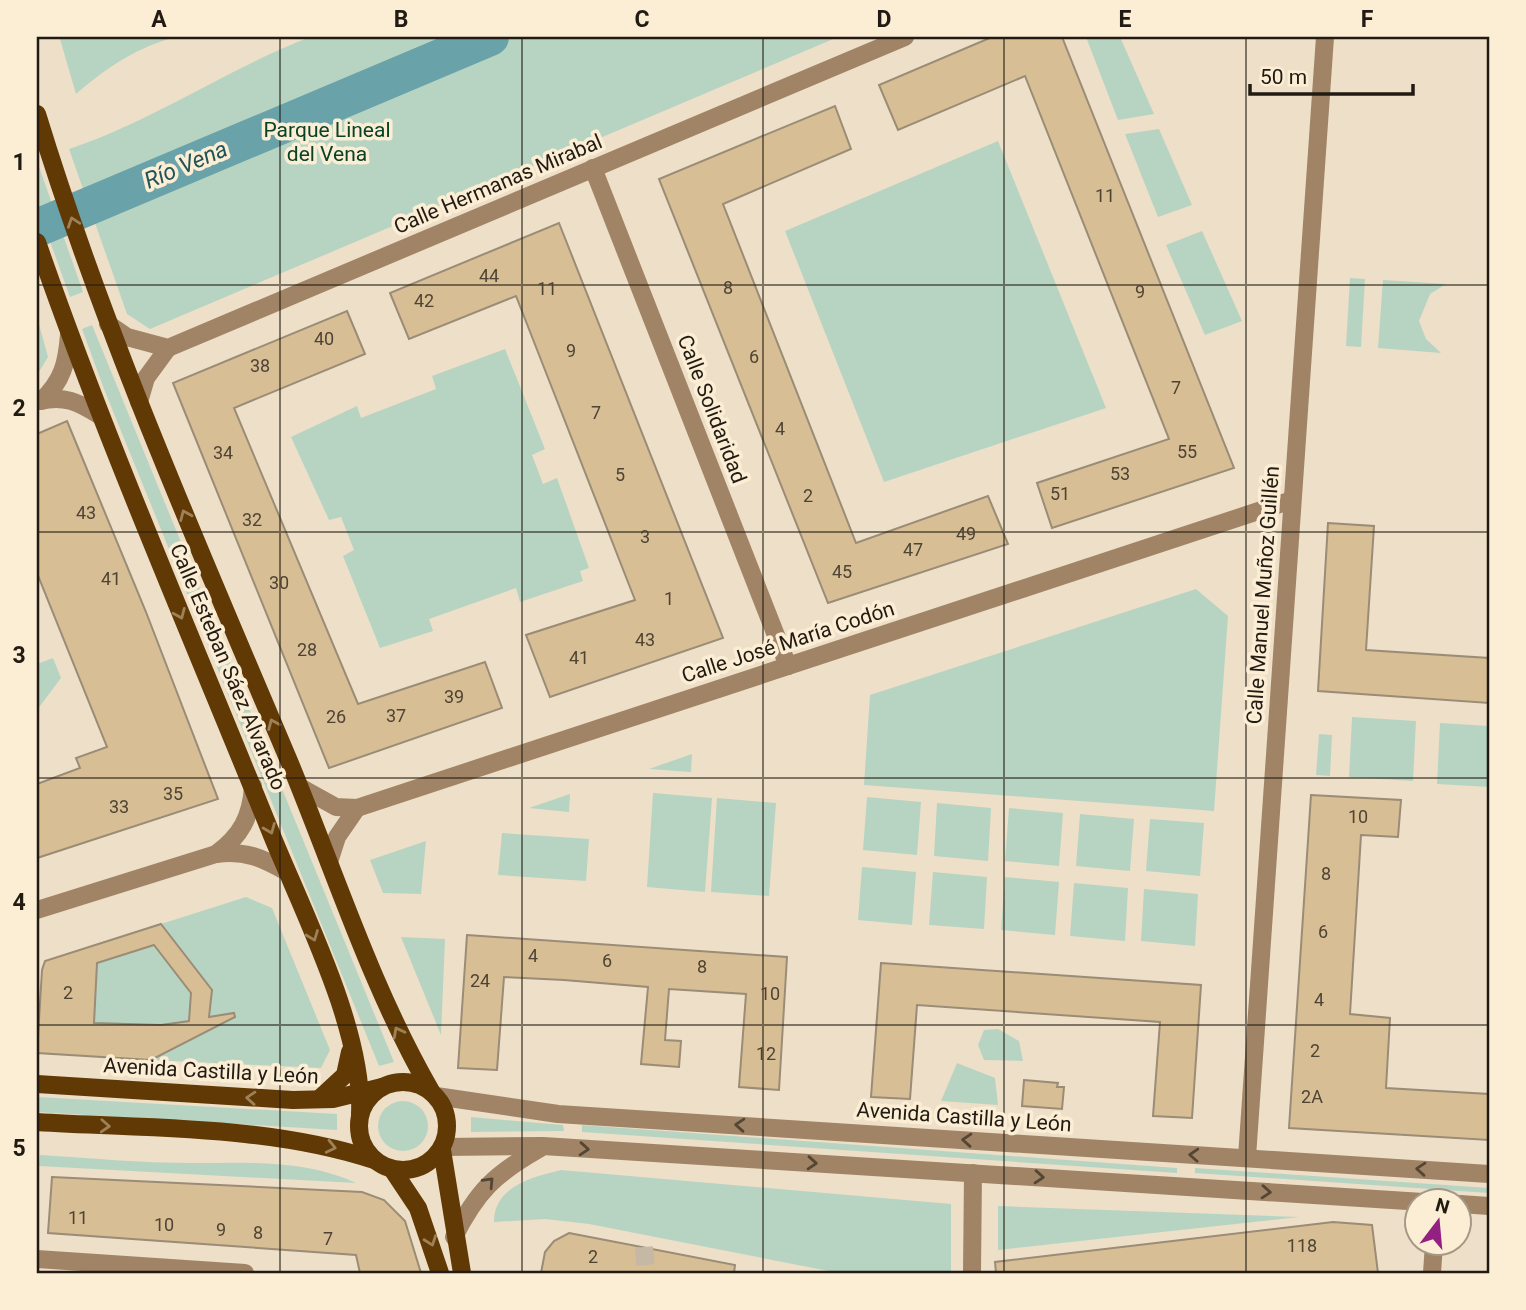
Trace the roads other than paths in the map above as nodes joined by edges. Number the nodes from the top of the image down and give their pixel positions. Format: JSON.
{"nodes":[{"id":1,"x":905,"y":37,"type":"edge"},
{"id":2,"x":1325,"y":37,"type":"edge"},
{"id":3,"x":37,"y":114,"type":"edge"},
{"id":4,"x":593,"y":168,"type":"junction"},
{"id":5,"x":37,"y":242,"type":"edge"},
{"id":6,"x":108,"y":324,"type":"junction"},
{"id":7,"x":69,"y":334,"type":"junction"},
{"id":8,"x":168,"y":348,"type":"junction"},
{"id":9,"x":39,"y":402,"type":"edge"},
{"id":10,"x":139,"y":402,"type":"junction"},
{"id":11,"x":99,"y":415,"type":"junction"},
{"id":12,"x":1293,"y":500,"type":"junction"},
{"id":13,"x":788,"y":666,"type":"junction"},
{"id":14,"x":253,"y":786,"type":"junction"},
{"id":15,"x":300,"y":787,"type":"junction"},
{"id":16,"x":357,"y":808,"type":"junction"},
{"id":17,"x":216,"y":854,"type":"junction"},
{"id":18,"x":329,"y":862,"type":"junction"},
{"id":19,"x":287,"y":872,"type":"junction"},
{"id":20,"x":37,"y":910,"type":"edge"},
{"id":21,"x":352,"y":1038,"type":"junction"},
{"id":22,"x":37,"y":1084,"type":"edge"},
{"id":23,"x":382,"y":1087,"type":"junction"},
{"id":24,"x":361,"y":1093,"type":"junction"},
{"id":25,"x":434,"y":1094,"type":"junction"},
{"id":26,"x":319,"y":1099,"type":"junction"},
{"id":27,"x":360,"y":1114,"type":"junction"},
{"id":28,"x":37,"y":1122,"type":"edge"},
{"id":29,"x":543,"y":1146,"type":"junction"},
{"id":30,"x":442,"y":1148,"type":"junction"},
{"id":31,"x":1247,"y":1157,"type":"junction"},
{"id":32,"x":374,"y":1160,"type":"junction"},
{"id":33,"x":392,"y":1169,"type":"junction"},
{"id":34,"x":973,"y":1173,"type":"junction"},
{"id":35,"x":1489,"y":1174,"type":"edge"},
{"id":36,"x":1404,"y":1201,"type":"edge"},
{"id":37,"x":454,"y":1237,"type":"junction"},
{"id":38,"x":37,"y":1259,"type":"edge"},
{"id":39,"x":122,"y":1270,"type":"edge"},
{"id":40,"x":245,"y":1273,"type":"edge"},
{"id":41,"x":440,"y":1273,"type":"edge"},
{"id":42,"x":461,"y":1273,"type":"edge"},
{"id":43,"x":972,"y":1273,"type":"edge"}],
"edges":[{"from":1,"to":4,"type":"street","name":"Calle Hermanas Mirabal"},
{"from":2,"to":12,"type":"street","name":"Calle Manuel Muñoz Guillén"},
{"from":6,"to":3,"type":"main road","name":"Calle Esteban Sáez Alvarado","one_way":true},
{"from":4,"to":8,"type":"street","name":"Calle Hermanas Mirabal"},
{"from":4,"to":13,"type":"street","name":"Calle Solidaridad"},
{"from":5,"to":7,"type":"main road","name":"Calle Esteban Sáez Alvarado"},
{"from":6,"to":8,"type":"street"},
{"from":6,"to":10,"type":"main road","name":"Calle Esteban Sáez Alvarado"},
{"from":7,"to":9,"type":"street"},
{"from":7,"to":11,"type":"main road","name":"Calle Esteban Sáez Alvarado"},
{"from":8,"to":10,"type":"street"},
{"from":9,"to":11,"type":"street"},
{"from":15,"to":10,"type":"main road","name":"Calle Esteban Sáez Alvarado","one_way":true},
{"from":11,"to":14,"type":"main road","name":"Calle Esteban Sáez Alvarado","one_way":true},
{"from":12,"to":13,"type":"street","name":"Calle José María Codón"},
{"from":12,"to":31,"type":"street","name":"Calle Manuel Muñoz Guillén"},
{"from":13,"to":16,"type":"street","name":"Calle José María Codón"},
{"from":14,"to":17,"type":"street"},
{"from":14,"to":19,"type":"main road","name":"Calle Esteban Sáez Alvarado","one_way":true},
{"from":15,"to":16,"type":"street"},
{"from":15,"to":18,"type":"main road","name":"Calle Esteban Sáez Alvarado"},
{"from":16,"to":18,"type":"street"},
{"from":17,"to":19,"type":"street"},
{"from":17,"to":20,"type":"street"},
{"from":25,"to":18,"type":"main road","name":"Calle Esteban Sáez Alvarado","one_way":true},
{"from":19,"to":21,"type":"main road","name":"Calle Esteban Sáez Alvarado","one_way":true},
{"from":21,"to":24,"type":"main road","name":"Calle Esteban Sáez Alvarado"},
{"from":21,"to":26,"type":"main road"},
{"from":26,"to":22,"type":"main road","name":"Avenida Castilla y León","one_way":true},
{"from":23,"to":24,"type":"main road","name":"Avenida Castilla y León"},
{"from":23,"to":25,"type":"main road"},
{"from":23,"to":27,"type":"main road"},
{"from":24,"to":26,"type":"main road","name":"Avenida Castilla y León"},
{"from":24,"to":27,"type":"main road","name":"Calle Esteban Sáez Alvarado"},
{"from":25,"to":30,"type":"main road"},
{"from":31,"to":25,"type":"street","name":"Avenida Castilla y León","one_way":true},
{"from":27,"to":32,"type":"main road"},
{"from":28,"to":32,"type":"main road","one_way":true},
{"from":29,"to":30,"type":"street"},
{"from":29,"to":34,"type":"street","one_way":true},
{"from":37,"to":29,"type":"street","one_way":true},
{"from":30,"to":33,"type":"main road"},
{"from":30,"to":37,"type":"main road"},
{"from":35,"to":31,"type":"street","name":"Avenida Castilla y León","one_way":true},
{"from":32,"to":33,"type":"main road"},
{"from":33,"to":41,"type":"main road","one_way":true},
{"from":34,"to":36,"type":"street","one_way":true},
{"from":34,"to":43,"type":"street"},
{"from":37,"to":42,"type":"main road"},
{"from":38,"to":39,"type":"street"},
{"from":39,"to":40,"type":"street"}]}
